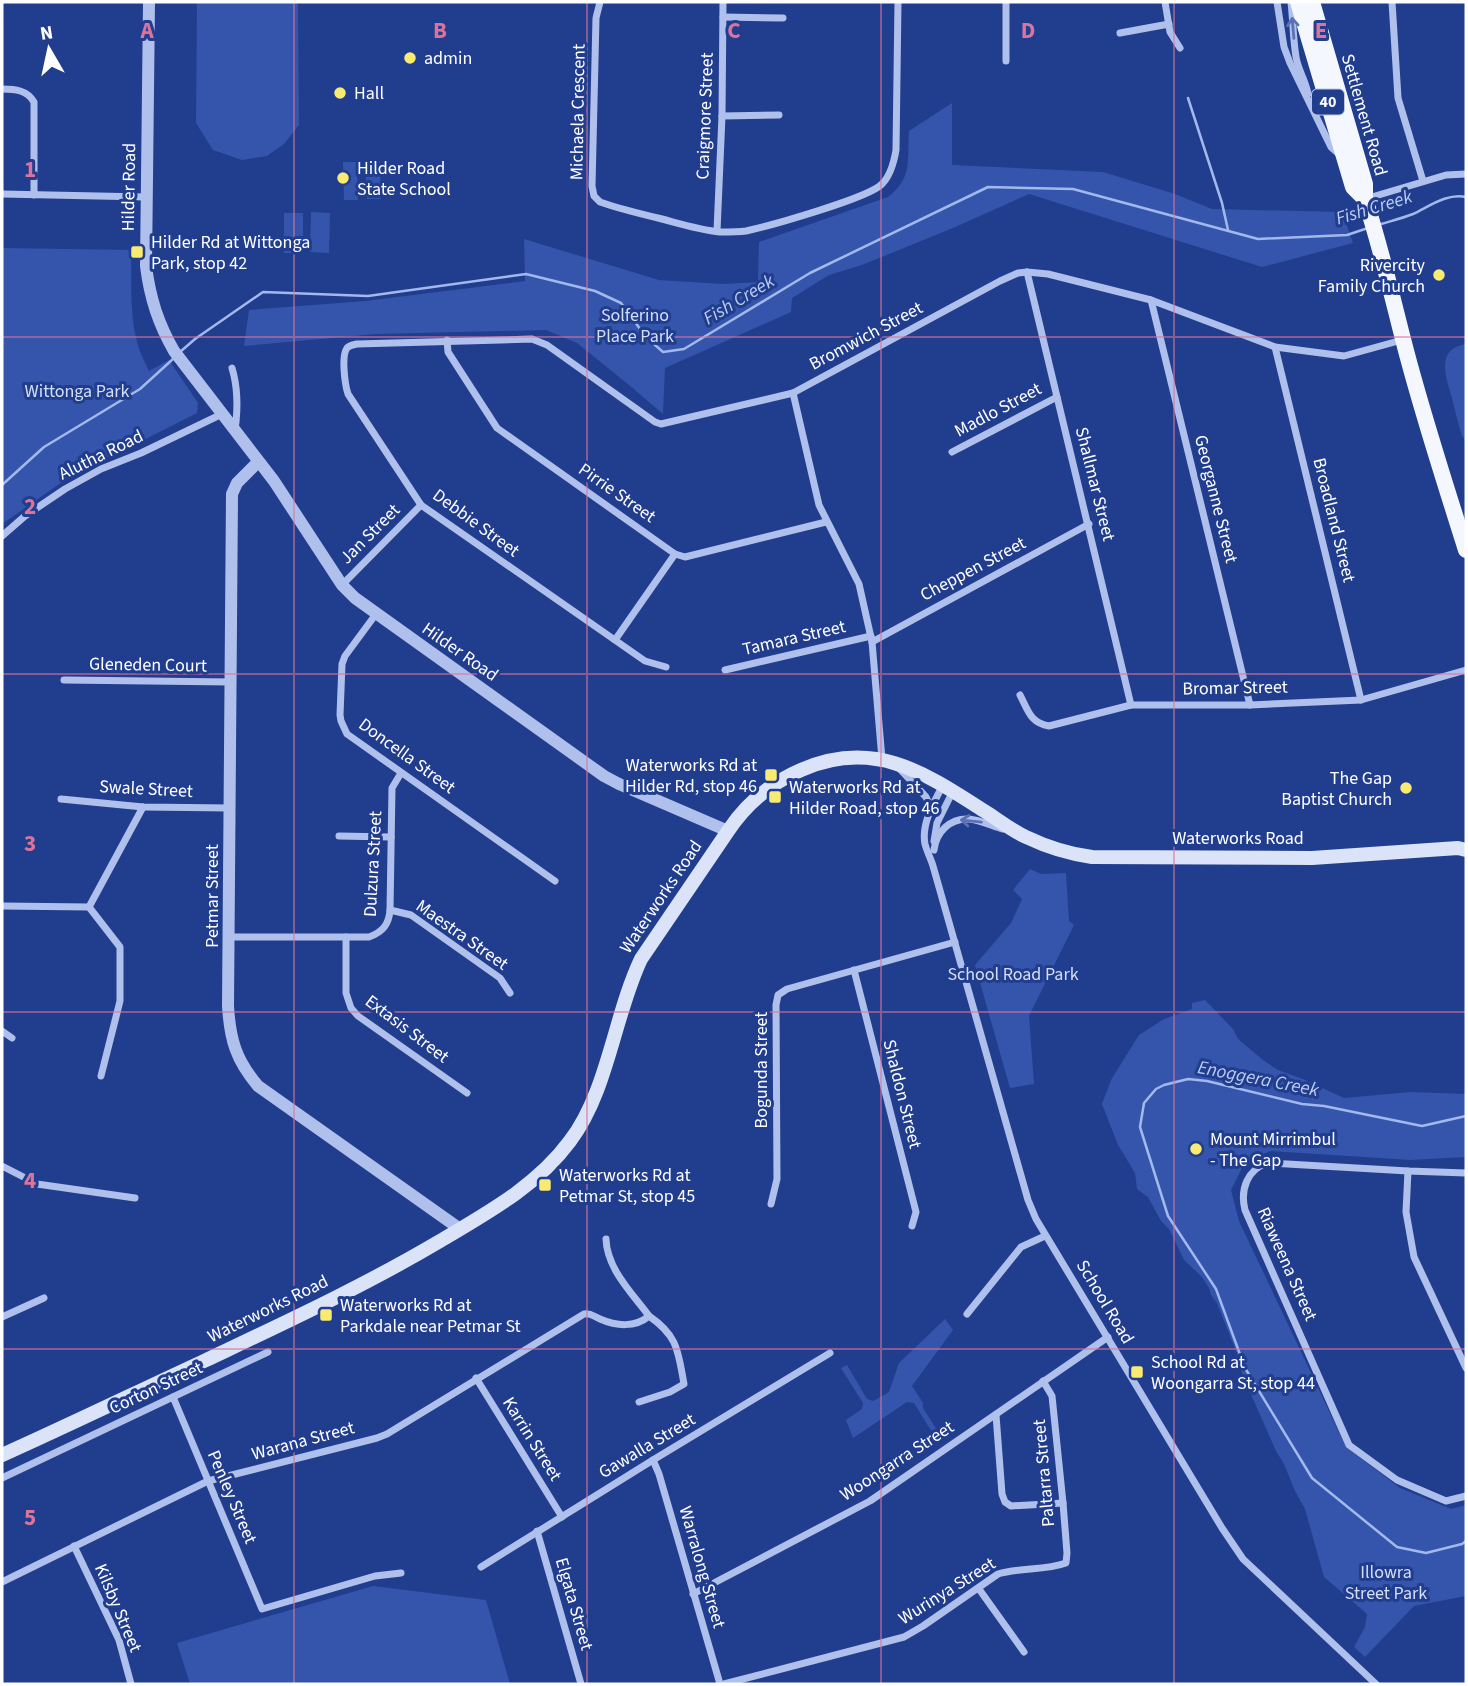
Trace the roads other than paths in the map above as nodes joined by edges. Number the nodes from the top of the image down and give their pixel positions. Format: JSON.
{"nodes":[{"id":1,"x":149,"y":2,"type":"edge"},
{"id":2,"x":600,"y":2,"type":"edge"},
{"id":3,"x":723,"y":2,"type":"edge"},
{"id":4,"x":898,"y":2,"type":"edge"},
{"id":5,"x":1006,"y":2,"type":"edge"},
{"id":6,"x":1165,"y":2,"type":"edge"},
{"id":7,"x":1277,"y":2,"type":"edge"},
{"id":8,"x":1291,"y":2,"type":"edge"},
{"id":9,"x":1298,"y":2,"type":"edge"},
{"id":10,"x":1312,"y":2,"type":"edge"},
{"id":11,"x":1392,"y":2,"type":"edge"},
{"id":12,"x":723,"y":18,"type":"junction"},
{"id":13,"x":783,"y":18,"type":"dead end"},
{"id":14,"x":1169,"y":24,"type":"junction"},
{"id":15,"x":1119,"y":33,"type":"dead end"},
{"id":16,"x":1180,"y":48,"type":"dead end"},
{"id":17,"x":1006,"y":61,"type":"dead end"},
{"id":18,"x":1331,"y":69,"type":"junction"},
{"id":19,"x":2,"y":89,"type":"edge"},
{"id":20,"x":1309,"y":102,"type":"junction"},
{"id":21,"x":779,"y":115,"type":"dead end"},
{"id":22,"x":722,"y":116,"type":"junction"},
{"id":23,"x":1344,"y":156,"type":"junction"},
{"id":24,"x":1466,"y":174,"type":"edge"},
{"id":25,"x":1423,"y":181,"type":"junction"},
{"id":26,"x":2,"y":194,"type":"edge"},
{"id":27,"x":34,"y":195,"type":"junction"},
{"id":28,"x":146,"y":197,"type":"junction"},
{"id":29,"x":1365,"y":199,"type":"junction"},
{"id":30,"x":717,"y":231,"type":"junction"},
{"id":31,"x":1027,"y":272,"type":"junction"},
{"id":32,"x":1151,"y":300,"type":"junction"},
{"id":33,"x":447,"y":340,"type":"junction"},
{"id":34,"x":1404,"y":340,"type":"junction"},
{"id":35,"x":351,"y":345,"type":"joint"},
{"id":36,"x":1275,"y":347,"type":"junction"},
{"id":37,"x":232,"y":368,"type":"dead end"},
{"id":38,"x":793,"y":393,"type":"junction"},
{"id":39,"x":1057,"y":397,"type":"junction"},
{"id":40,"x":222,"y":414,"type":"junction"},
{"id":41,"x":234,"y":430,"type":"junction"},
{"id":42,"x":952,"y":452,"type":"dead end"},
{"id":43,"x":258,"y":461,"type":"junction"},
{"id":44,"x":421,"y":505,"type":"junction"},
{"id":45,"x":826,"y":522,"type":"junction"},
{"id":46,"x":1089,"y":524,"type":"junction"},
{"id":47,"x":2,"y":536,"type":"edge"},
{"id":48,"x":1466,"y":550,"type":"edge"},
{"id":49,"x":675,"y":554,"type":"junction"},
{"id":50,"x":342,"y":585,"type":"junction"},
{"id":51,"x":376,"y":614,"type":"junction"},
{"id":52,"x":872,"y":639,"type":"junction"},
{"id":53,"x":615,"y":640,"type":"junction"},
{"id":54,"x":666,"y":667,"type":"dead end"},
{"id":55,"x":725,"y":670,"type":"dead end"},
{"id":56,"x":1466,"y":670,"type":"edge"},
{"id":57,"x":64,"y":680,"type":"dead end"},
{"id":58,"x":231,"y":682,"type":"junction"},
{"id":59,"x":1020,"y":695,"type":"dead end"},
{"id":60,"x":1361,"y":700,"type":"junction"},
{"id":61,"x":1131,"y":705,"type":"junction"},
{"id":62,"x":1250,"y":705,"type":"junction"},
{"id":63,"x":888,"y":761,"type":"junction"},
{"id":64,"x":401,"y":773,"type":"junction"},
{"id":65,"x":948,"y":788,"type":"junction"},
{"id":66,"x":61,"y":799,"type":"dead end"},
{"id":67,"x":143,"y":807,"type":"junction"},
{"id":68,"x":230,"y":808,"type":"junction"},
{"id":69,"x":931,"y":809,"type":"junction"},
{"id":70,"x":728,"y":831,"type":"junction"},
{"id":71,"x":339,"y":836,"type":"dead end"},
{"id":72,"x":1023,"y":836,"type":"junction"},
{"id":73,"x":391,"y":837,"type":"junction"},
{"id":74,"x":1463,"y":847,"type":"edge"},
{"id":75,"x":934,"y":850,"type":"junction"},
{"id":76,"x":933,"y":866,"type":"junction"},
{"id":77,"x":555,"y":881,"type":"dead end"},
{"id":78,"x":2,"y":906,"type":"edge"},
{"id":79,"x":89,"y":907,"type":"junction"},
{"id":80,"x":390,"y":910,"type":"junction"},
{"id":81,"x":229,"y":937,"type":"junction"},
{"id":82,"x":346,"y":937,"type":"junction"},
{"id":83,"x":955,"y":942,"type":"junction"},
{"id":84,"x":854,"y":970,"type":"junction"},
{"id":85,"x":510,"y":993,"type":"dead end"},
{"id":86,"x":2,"y":1031,"type":"edge"},
{"id":87,"x":12,"y":1038,"type":"dead end"},
{"id":88,"x":101,"y":1076,"type":"dead end"},
{"id":89,"x":467,"y":1093,"type":"dead end"},
{"id":90,"x":2,"y":1166,"type":"edge"},
{"id":91,"x":1408,"y":1171,"type":"junction"},
{"id":92,"x":1466,"y":1173,"type":"edge"},
{"id":93,"x":135,"y":1198,"type":"dead end"},
{"id":94,"x":771,"y":1204,"type":"dead end"},
{"id":95,"x":912,"y":1226,"type":"dead end"},
{"id":96,"x":460,"y":1229,"type":"junction"},
{"id":97,"x":1045,"y":1236,"type":"junction"},
{"id":98,"x":606,"y":1239,"type":"dead end"},
{"id":99,"x":44,"y":1298,"type":"dead end"},
{"id":100,"x":967,"y":1314,"type":"dead end"},
{"id":101,"x":649,"y":1316,"type":"junction"},
{"id":102,"x":2,"y":1317,"type":"edge"},
{"id":103,"x":1108,"y":1337,"type":"junction"},
{"id":104,"x":268,"y":1352,"type":"dead end"},
{"id":105,"x":831,"y":1353,"type":"dead end"},
{"id":106,"x":1466,"y":1368,"type":"edge"},
{"id":107,"x":476,"y":1378,"type":"junction"},
{"id":108,"x":1043,"y":1381,"type":"junction"},
{"id":109,"x":173,"y":1397,"type":"junction"},
{"id":110,"x":639,"y":1402,"type":"dead end"},
{"id":111,"x":996,"y":1415,"type":"junction"},
{"id":112,"x":47,"y":1434,"type":"junction"},
{"id":113,"x":33,"y":1441,"type":"junction"},
{"id":114,"x":57,"y":1452,"type":"junction"},
{"id":115,"x":2,"y":1455,"type":"edge"},
{"id":116,"x":42,"y":1458,"type":"junction"},
{"id":117,"x":653,"y":1460,"type":"junction"},
{"id":118,"x":2,"y":1478,"type":"edge"},
{"id":119,"x":208,"y":1481,"type":"junction"},
{"id":120,"x":1466,"y":1496,"type":"edge"},
{"id":121,"x":1063,"y":1503,"type":"junction"},
{"id":122,"x":562,"y":1517,"type":"junction"},
{"id":123,"x":537,"y":1531,"type":"junction"},
{"id":124,"x":74,"y":1546,"type":"junction"},
{"id":125,"x":1066,"y":1563,"type":"joint"},
{"id":126,"x":481,"y":1567,"type":"dead end"},
{"id":127,"x":401,"y":1573,"type":"dead end"},
{"id":128,"x":2,"y":1582,"type":"edge"},
{"id":129,"x":978,"y":1588,"type":"junction"},
{"id":130,"x":693,"y":1594,"type":"junction"},
{"id":131,"x":1024,"y":1652,"type":"dead end"},
{"id":132,"x":131,"y":1684,"type":"edge"},
{"id":133,"x":581,"y":1684,"type":"edge"},
{"id":134,"x":722,"y":1684,"type":"edge"},
{"id":135,"x":1376,"y":1684,"type":"edge"}],
"edges":[{"from":1,"to":28,"type":"street","name":"Hilder Road"},
{"from":2,"to":30,"type":"street","name":"Michaela Crescent"},
{"from":3,"to":12,"type":"street","name":"Craigmore Street"},
{"from":4,"to":30,"type":"street","name":"Michaela Crescent"},
{"from":5,"to":17,"type":"street"},
{"from":6,"to":14,"type":"street"},
{"from":7,"to":20,"type":"street"},
{"from":20,"to":8,"type":"street","one_way":true},
{"from":9,"to":23,"type":"main road","name":"Settlement Road","number":"40"},
{"from":10,"to":18,"type":"main road","name":"Settlement Road","number":"40"},
{"from":11,"to":25,"type":"street"},
{"from":12,"to":13,"type":"street"},
{"from":12,"to":22,"type":"street","name":"Craigmore Street"},
{"from":14,"to":15,"type":"street"},
{"from":14,"to":16,"type":"street"},
{"from":18,"to":23,"type":"main road"},
{"from":18,"to":29,"type":"main road","name":"Settlement Road","number":"40"},
{"from":19,"to":27,"type":"street"},
{"from":20,"to":23,"type":"street"},
{"from":21,"to":22,"type":"street"},
{"from":22,"to":30,"type":"street","name":"Craigmore Street"},
{"from":23,"to":29,"type":"main road","name":"Settlement Road","number":"40"},
{"from":24,"to":25,"type":"street"},
{"from":25,"to":29,"type":"street"},
{"from":26,"to":27,"type":"street"},
{"from":27,"to":28,"type":"street"},
{"from":28,"to":40,"type":"street","name":"Hilder Road"},
{"from":29,"to":34,"type":"main road","name":"Settlement Road","number":"40"},
{"from":31,"to":32,"type":"street","name":"Bromwich Street"},
{"from":31,"to":38,"type":"street","name":"Bromwich Street"},
{"from":31,"to":39,"type":"street","name":"Shallmar Street"},
{"from":32,"to":36,"type":"street","name":"Bromwich Street"},
{"from":32,"to":62,"type":"street","name":"Georganne Street"},
{"from":33,"to":35,"type":"street","name":"Bromwich Street"},
{"from":33,"to":38,"type":"street","name":"Bromwich Street"},
{"from":33,"to":49,"type":"street","name":"Pirrie Street"},
{"from":34,"to":36,"type":"street","name":"Bromwich Street"},
{"from":34,"to":48,"type":"main road","name":"Settlement Road","number":"40"},
{"from":35,"to":44,"type":"street","name":"Debbie Street"},
{"from":36,"to":60,"type":"street","name":"Broadland Street"},
{"from":37,"to":41,"type":"street"},
{"from":38,"to":45,"type":"street"},
{"from":39,"to":42,"type":"street","name":"Madlo Street"},
{"from":39,"to":46,"type":"street","name":"Shallmar Street"},
{"from":40,"to":41,"type":"street","name":"Hilder Road"},
{"from":40,"to":47,"type":"street","name":"Alutha Road"},
{"from":41,"to":43,"type":"street","name":"Hilder Road"},
{"from":43,"to":50,"type":"street","name":"Hilder Road"},
{"from":43,"to":58,"type":"street","name":"Petmar Street"},
{"from":44,"to":50,"type":"street","name":"Jan Street"},
{"from":44,"to":53,"type":"street","name":"Debbie Street"},
{"from":45,"to":49,"type":"street"},
{"from":45,"to":52,"type":"street"},
{"from":46,"to":52,"type":"street","name":"Cheppen Street"},
{"from":46,"to":61,"type":"street","name":"Shallmar Street"},
{"from":49,"to":53,"type":"street"},
{"from":50,"to":51,"type":"street","name":"Hilder Road"},
{"from":51,"to":64,"type":"street","name":"Doncella Street"},
{"from":51,"to":70,"type":"street","name":"Hilder Road"},
{"from":52,"to":55,"type":"street","name":"Tamara Street"},
{"from":52,"to":63,"type":"street"},
{"from":53,"to":54,"type":"street","name":"Debbie Street"},
{"from":56,"to":60,"type":"street","name":"Bromar Street"},
{"from":57,"to":58,"type":"street","name":"Gleneden Court"},
{"from":58,"to":68,"type":"street","name":"Petmar Street"},
{"from":59,"to":61,"type":"street","name":"Bromar Street"},
{"from":60,"to":62,"type":"street","name":"Bromar Street"},
{"from":61,"to":62,"type":"street","name":"Bromar Street"},
{"from":63,"to":65,"type":"main road","name":"Waterworks Road"},
{"from":63,"to":69,"type":"street"},
{"from":63,"to":70,"type":"main road","name":"Waterworks Road"},
{"from":64,"to":73,"type":"street","name":"Dulzura Street"},
{"from":64,"to":77,"type":"street","name":"Doncella Street"},
{"from":65,"to":69,"type":"street","name":"School Road"},
{"from":65,"to":72,"type":"main road","name":"Waterworks Road"},
{"from":65,"to":75,"type":"street","name":"School Road"},
{"from":66,"to":67,"type":"street","name":"Swale Street"},
{"from":67,"to":68,"type":"street","name":"Swale Street"},
{"from":67,"to":79,"type":"street"},
{"from":68,"to":81,"type":"street","name":"Petmar Street"},
{"from":69,"to":76,"type":"street","name":"School Road"},
{"from":70,"to":96,"type":"main road","name":"Waterworks Road"},
{"from":71,"to":73,"type":"street"},
{"from":72,"to":74,"type":"main road","name":"Waterworks Road"},
{"from":72,"to":75,"type":"street","one_way":true},
{"from":73,"to":80,"type":"street","name":"Dulzura Street"},
{"from":75,"to":76,"type":"street","name":"School Road"},
{"from":76,"to":83,"type":"street","name":"School Road"},
{"from":78,"to":79,"type":"street"},
{"from":79,"to":88,"type":"street"},
{"from":80,"to":82,"type":"street","name":"Dulzura Street"},
{"from":80,"to":85,"type":"street","name":"Maestra Street"},
{"from":81,"to":82,"type":"street","name":"Dulzura Street"},
{"from":81,"to":96,"type":"street","name":"Petmar Street"},
{"from":82,"to":89,"type":"street","name":"Extasis Street"},
{"from":83,"to":84,"type":"street","name":"Bogunda Street"},
{"from":83,"to":97,"type":"street","name":"School Road"},
{"from":84,"to":94,"type":"street","name":"Bogunda Street"},
{"from":84,"to":95,"type":"street","name":"Shaldon Street"},
{"from":86,"to":87,"type":"street"},
{"from":90,"to":93,"type":"street"},
{"from":91,"to":92,"type":"street","name":"Riaweena Street"},
{"from":91,"to":106,"type":"street"},
{"from":91,"to":120,"type":"street","name":"Riaweena Street"},
{"from":96,"to":112,"type":"main road","name":"Waterworks Road"},
{"from":97,"to":100,"type":"street"},
{"from":97,"to":103,"type":"street","name":"School Road"},
{"from":98,"to":101,"type":"street"},
{"from":99,"to":102,"type":"street"},
{"from":101,"to":107,"type":"street","name":"Warana Street"},
{"from":101,"to":110,"type":"street"},
{"from":103,"to":108,"type":"street","name":"Woongarra Street"},
{"from":103,"to":135,"type":"street","name":"School Road"},
{"from":104,"to":109,"type":"street","name":"Corton Street"},
{"from":105,"to":117,"type":"street","name":"Gawalla Street"},
{"from":107,"to":119,"type":"street","name":"Warana Street"},
{"from":107,"to":122,"type":"street","name":"Karrin Street"},
{"from":108,"to":111,"type":"street","name":"Woongarra Street"},
{"from":108,"to":121,"type":"street","name":"Paltarra Street"},
{"from":109,"to":114,"type":"street","name":"Corton Street"},
{"from":109,"to":119,"type":"street","name":"Penley Street"},
{"from":111,"to":121,"type":"street"},
{"from":111,"to":130,"type":"street","name":"Woongarra Street"},
{"from":112,"to":113,"type":"main road","name":"Waterworks Road"},
{"from":112,"to":114,"type":"street"},
{"from":113,"to":115,"type":"main road","name":"Waterworks Road"},
{"from":113,"to":116,"type":"street"},
{"from":114,"to":116,"type":"street","name":"Corton Street"},
{"from":116,"to":118,"type":"street","name":"Corton Street"},
{"from":117,"to":122,"type":"street","name":"Gawalla Street"},
{"from":117,"to":130,"type":"street","name":"Warralong Street"},
{"from":119,"to":124,"type":"street","name":"Warana Street"},
{"from":119,"to":127,"type":"street","name":"Penley Street"},
{"from":121,"to":125,"type":"street","name":"Paltarra Street"},
{"from":122,"to":123,"type":"street","name":"Gawalla Street"},
{"from":123,"to":126,"type":"street","name":"Gawalla Street"},
{"from":123,"to":133,"type":"street","name":"Elgata Street"},
{"from":124,"to":128,"type":"street","name":"Warana Street"},
{"from":124,"to":132,"type":"street","name":"Kilsby Street"},
{"from":125,"to":129,"type":"street","name":"Wurinya Street"},
{"from":129,"to":131,"type":"street"},
{"from":129,"to":134,"type":"street","name":"Wurinya Street"},
{"from":130,"to":134,"type":"street","name":"Warralong Street"}]}
